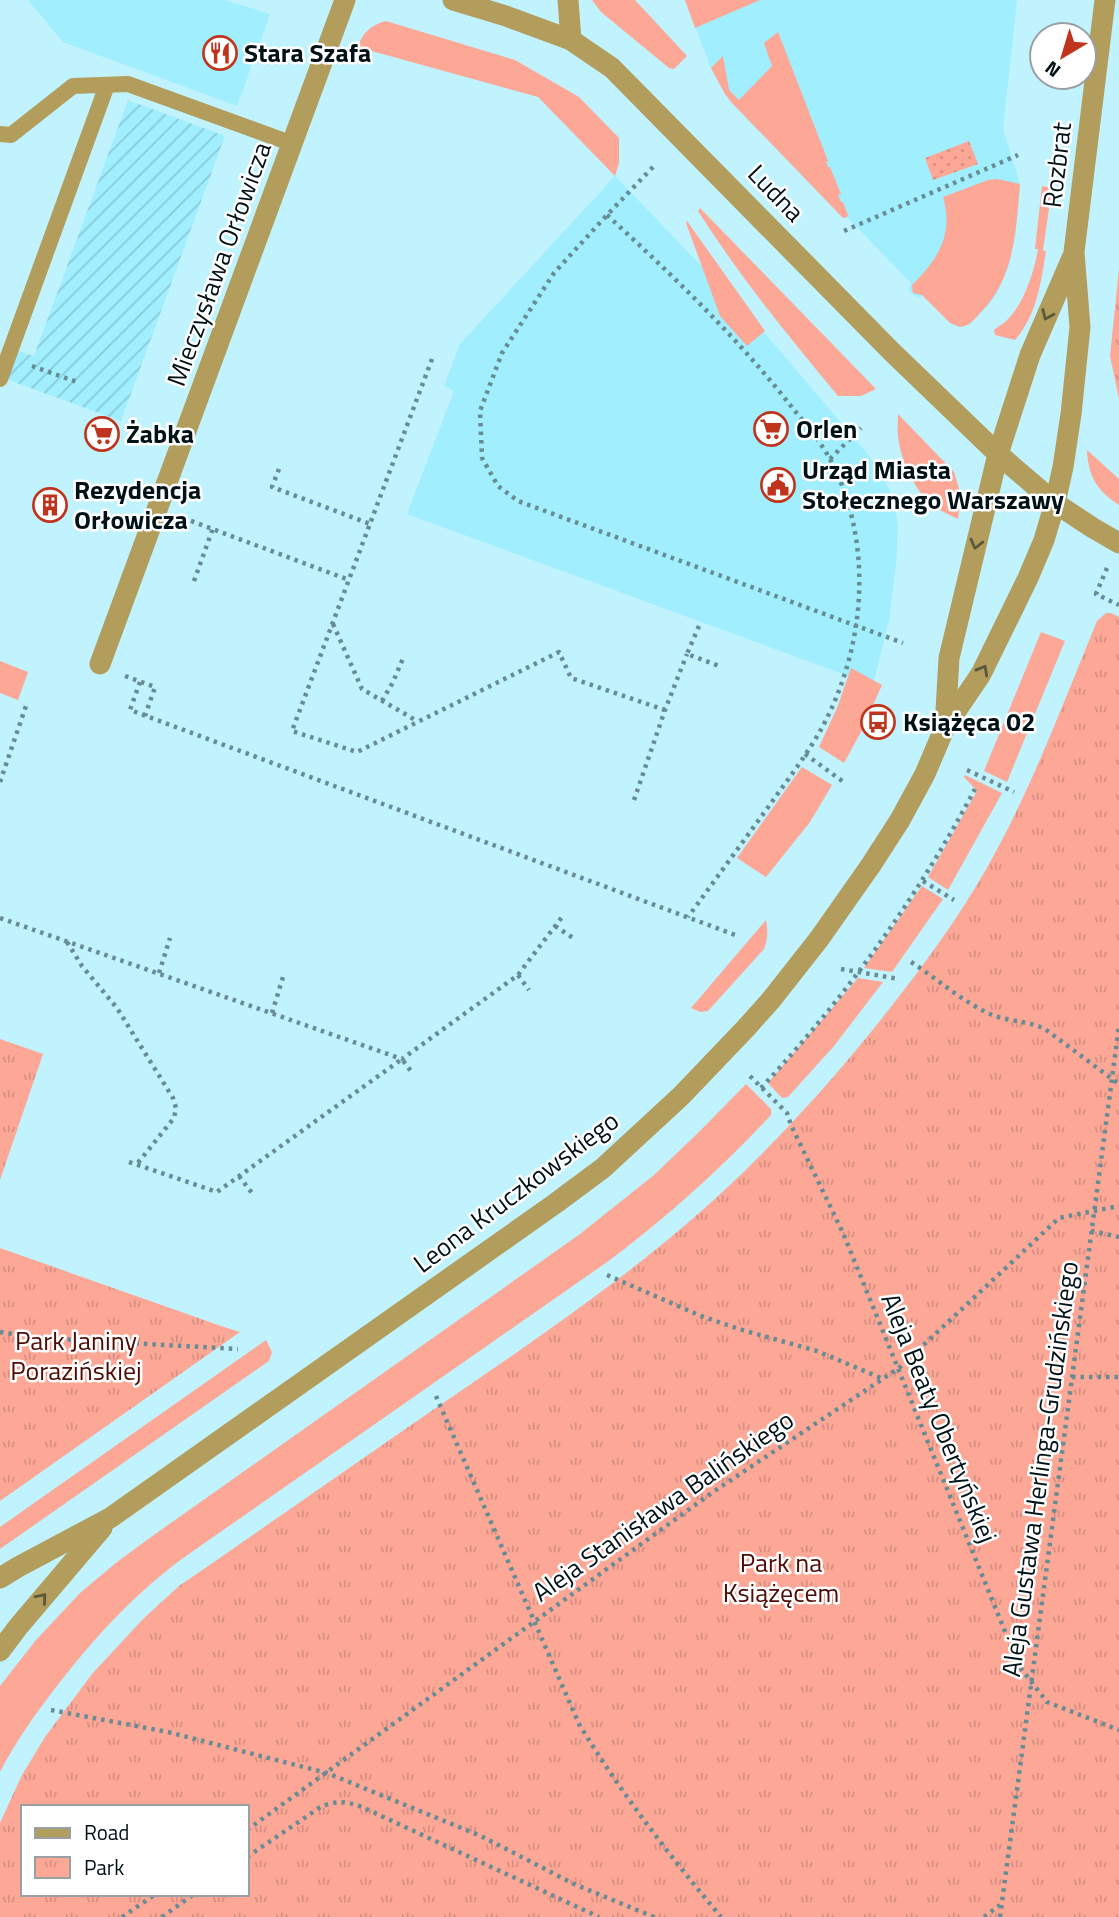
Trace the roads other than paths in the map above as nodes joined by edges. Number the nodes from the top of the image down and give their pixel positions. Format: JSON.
{"nodes":[{"id":1,"x":345,"y":0,"type":"edge"},
{"id":2,"x":453,"y":0,"type":"edge"},
{"id":3,"x":568,"y":0,"type":"edge"},
{"id":4,"x":1104,"y":0,"type":"edge"},
{"id":5,"x":509,"y":8,"type":"edge"},
{"id":6,"x":571,"y":40,"type":"junction"},
{"id":7,"x":107,"y":85,"type":"junction"},
{"id":8,"x":0,"y":134,"type":"edge"},
{"id":9,"x":293,"y":144,"type":"junction"},
{"id":10,"x":1074,"y":252,"type":"junction"},
{"id":11,"x":0,"y":379,"type":"edge"},
{"id":12,"x":998,"y":454,"type":"junction"},
{"id":13,"x":1055,"y":503,"type":"junction"},
{"id":14,"x":1119,"y":542,"type":"edge"},
{"id":15,"x":109,"y":669,"type":"road end"},
{"id":16,"x":945,"y":727,"type":"junction"},
{"id":17,"x":110,"y":1518,"type":"junction"},
{"id":18,"x":0,"y":1578,"type":"edge"},
{"id":19,"x":0,"y":1651,"type":"edge"}],
"edges":[{"from":1,"to":9,"type":"street","name":"Mieczysława Orłowicza"},
{"from":2,"to":5,"type":"street","name":"Ludna"},
{"from":3,"to":6,"type":"street"},
{"from":4,"to":10,"type":"street","name":"Rozbrat"},
{"from":5,"to":6,"type":"street","name":"Ludna"},
{"from":6,"to":12,"type":"street","name":"Ludna"},
{"from":7,"to":8,"type":"lane"},
{"from":7,"to":9,"type":"lane"},
{"from":7,"to":11,"type":"lane"},
{"from":9,"to":15,"type":"street","name":"Mieczysława Orłowicza"},
{"from":10,"to":12,"type":"street","name":"Rozbrat","one_way":true},
{"from":10,"to":13,"type":"street","name":"Rozbrat"},
{"from":12,"to":13,"type":"street","name":"Ludna"},
{"from":12,"to":16,"type":"street","name":"Leona Kruczkowskiego","one_way":true},
{"from":13,"to":14,"type":"street","name":"Ludna"},
{"from":16,"to":13,"type":"street","name":"Leona Kruczkowskiego","one_way":true},
{"from":16,"to":17,"type":"street","name":"Leona Kruczkowskiego"},
{"from":17,"to":18,"type":"street","name":"Leona Kruczkowskiego"},
{"from":19,"to":17,"type":"street","name":"Leona Kruczkowskiego","one_way":true}]}
